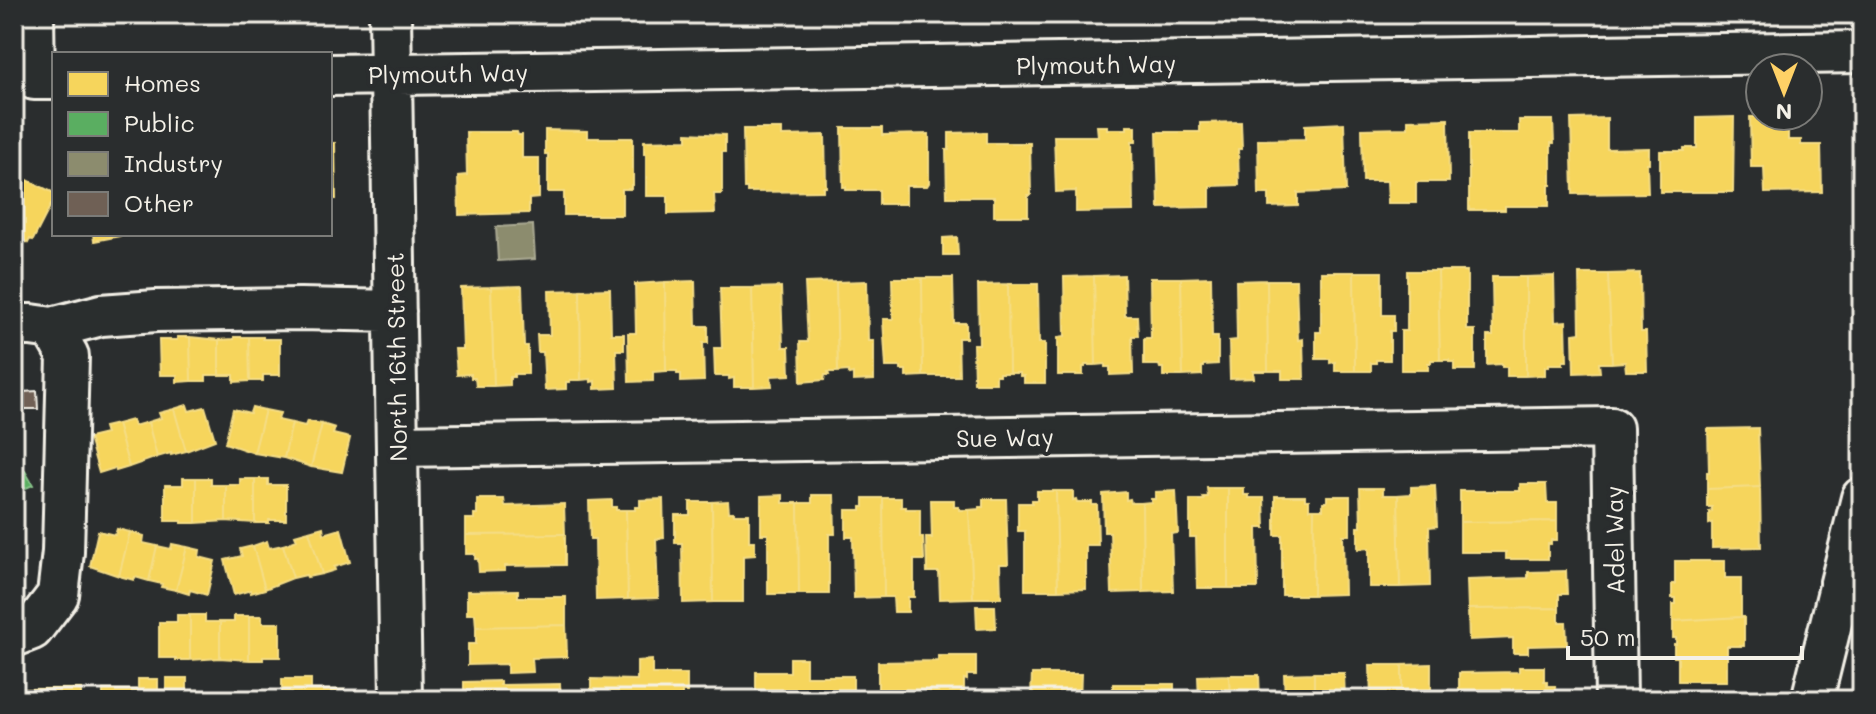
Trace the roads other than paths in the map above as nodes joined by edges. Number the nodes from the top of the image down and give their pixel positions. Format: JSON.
{"nodes":[{"id":1,"x":33,"y":14,"type":"edge"},
{"id":2,"x":390,"y":14,"type":"edge"},
{"id":3,"x":1862,"y":52,"type":"edge"},
{"id":4,"x":391,"y":74,"type":"junction"},
{"id":5,"x":332,"y":75,"type":"edge"},
{"id":6,"x":44,"y":79,"type":"edge"},
{"id":7,"x":395,"y":311,"type":"junction"},
{"id":8,"x":33,"y":327,"type":"edge"},
{"id":9,"x":1612,"y":428,"type":"joint"},
{"id":10,"x":397,"y":446,"type":"junction"},
{"id":11,"x":1862,"y":498,"type":"edge"},
{"id":12,"x":14,"y":636,"type":"edge"},
{"id":13,"x":401,"y":700,"type":"edge"},
{"id":14,"x":1616,"y":700,"type":"edge"},
{"id":15,"x":1812,"y":700,"type":"edge"}],
"edges":[{"from":1,"to":6,"type":"street"},
{"from":2,"to":4,"type":"street","name":"North 16th Street"},
{"from":3,"to":4,"type":"street","name":"Plymouth Way"},
{"from":4,"to":5,"type":"street","name":"Plymouth Way"},
{"from":4,"to":7,"type":"street","name":"North 16th Street"},
{"from":7,"to":8,"type":"street"},
{"from":7,"to":10,"type":"street","name":"North 16th Street"},
{"from":8,"to":12,"type":"street"},
{"from":9,"to":10,"type":"street","name":"Sue Way"},
{"from":9,"to":14,"type":"street","name":"Adel Way"},
{"from":10,"to":13,"type":"street","name":"North 16th Street"},
{"from":11,"to":15,"type":"street"}]}
